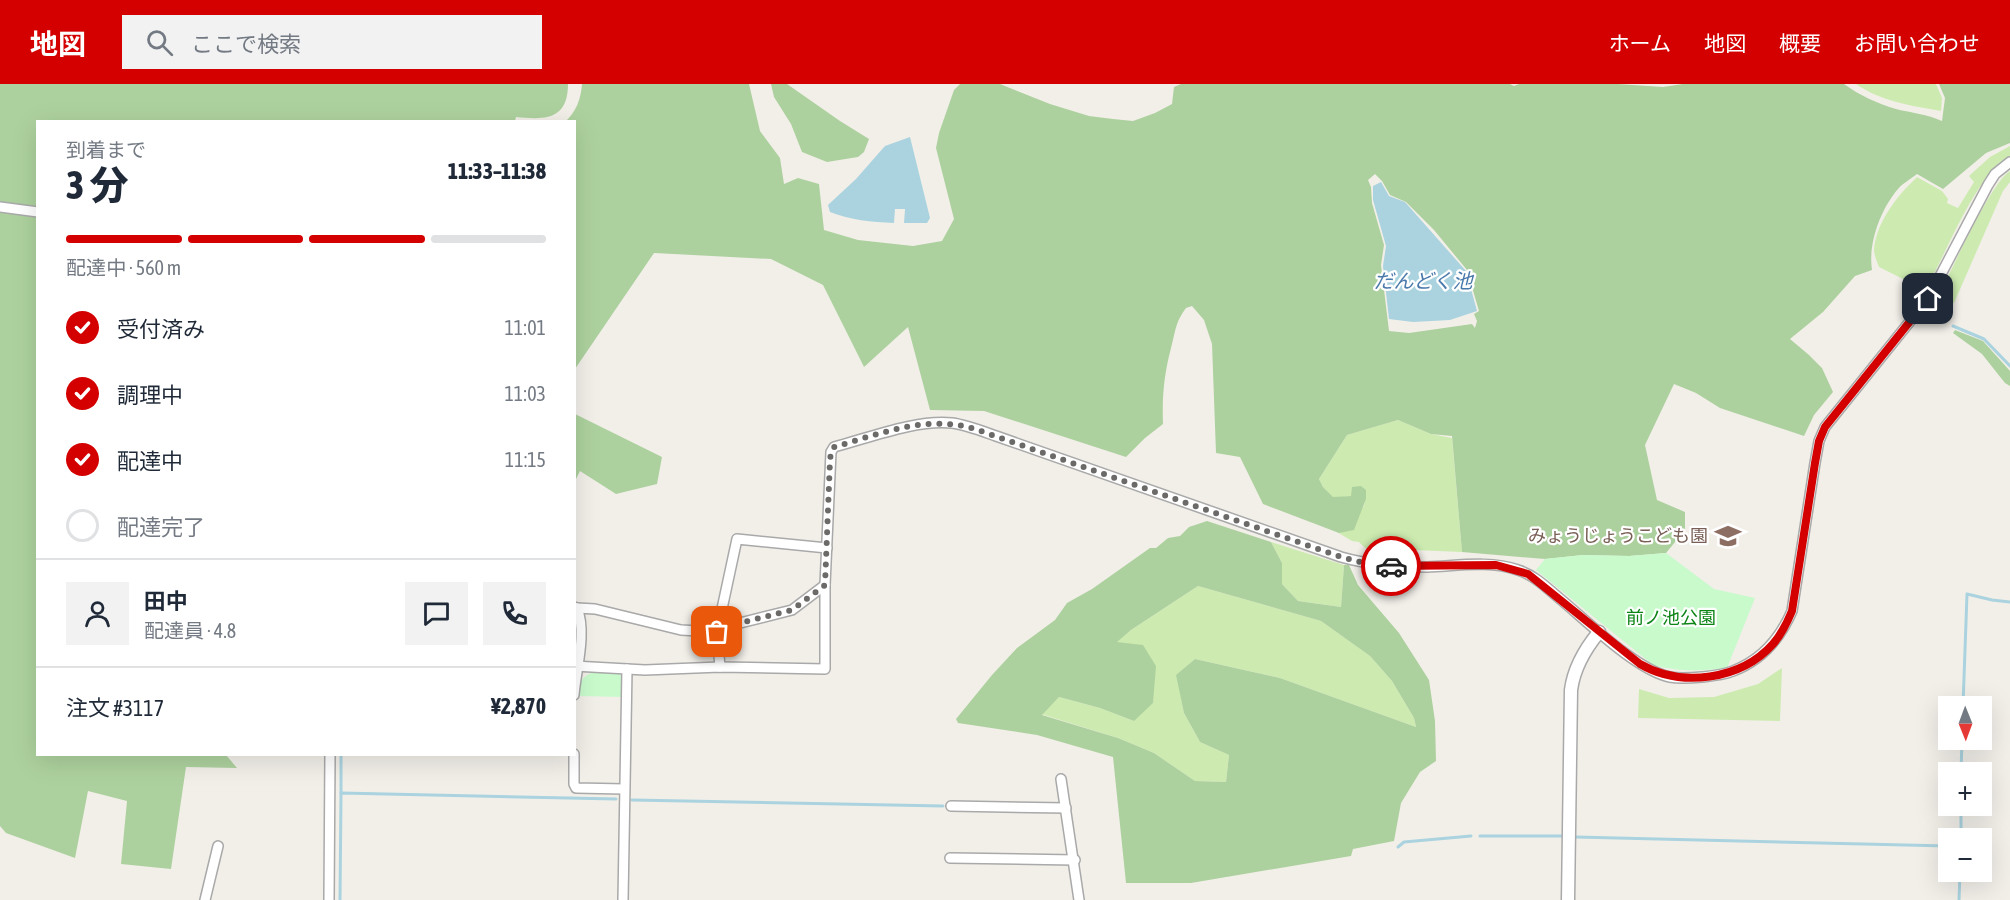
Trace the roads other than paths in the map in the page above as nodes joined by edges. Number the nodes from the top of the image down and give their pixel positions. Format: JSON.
{"nodes":[{"id":1,"x":2010,"y":162,"type":"edge"},
{"id":2,"x":0,"y":207,"type":"edge"},
{"id":3,"x":36,"y":212,"type":"edge"},
{"id":4,"x":827,"y":548,"type":"junction"},
{"id":5,"x":825,"y":585,"type":"junction"},
{"id":6,"x":576,"y":608,"type":"edge"},
{"id":7,"x":717,"y":632,"type":"junction"},
{"id":8,"x":1599,"y":632,"type":"junction"},
{"id":9,"x":577,"y":666,"type":"edge"},
{"id":10,"x":720,"y":668,"type":"junction"},
{"id":11,"x":627,"y":669,"type":"junction"},
{"id":12,"x":330,"y":756,"type":"edge"},
{"id":13,"x":574,"y":756,"type":"edge"},
{"id":14,"x":1061,"y":779,"type":"dead end"},
{"id":15,"x":624,"y":789,"type":"junction"},
{"id":16,"x":951,"y":806,"type":"dead end"},
{"id":17,"x":1066,"y":808,"type":"junction"},
{"id":18,"x":218,"y":846,"type":"dead end"},
{"id":19,"x":950,"y":858,"type":"dead end"},
{"id":20,"x":1074,"y":860,"type":"junction"},
{"id":21,"x":205,"y":900,"type":"edge"},
{"id":22,"x":329,"y":900,"type":"edge"},
{"id":23,"x":623,"y":900,"type":"edge"},
{"id":24,"x":1079,"y":900,"type":"edge"},
{"id":25,"x":1568,"y":900,"type":"edge"}],
"edges":[{"from":1,"to":8,"type":"street"},
{"from":2,"to":3,"type":"street"},
{"from":4,"to":5,"type":"street"},
{"from":4,"to":7,"type":"street"},
{"from":4,"to":8,"type":"street"},
{"from":5,"to":7,"type":"street"},
{"from":5,"to":10,"type":"street"},
{"from":6,"to":7,"type":"street"},
{"from":6,"to":9,"type":"street"},
{"from":7,"to":10,"type":"street"},
{"from":8,"to":25,"type":"street"},
{"from":9,"to":11,"type":"street"},
{"from":10,"to":11,"type":"street"},
{"from":11,"to":15,"type":"street"},
{"from":12,"to":22,"type":"street"},
{"from":13,"to":15,"type":"street"},
{"from":14,"to":17,"type":"street"},
{"from":15,"to":23,"type":"street"},
{"from":16,"to":17,"type":"street"},
{"from":17,"to":20,"type":"street"},
{"from":18,"to":21,"type":"street"},
{"from":19,"to":20,"type":"street"},
{"from":20,"to":24,"type":"street"}]}
